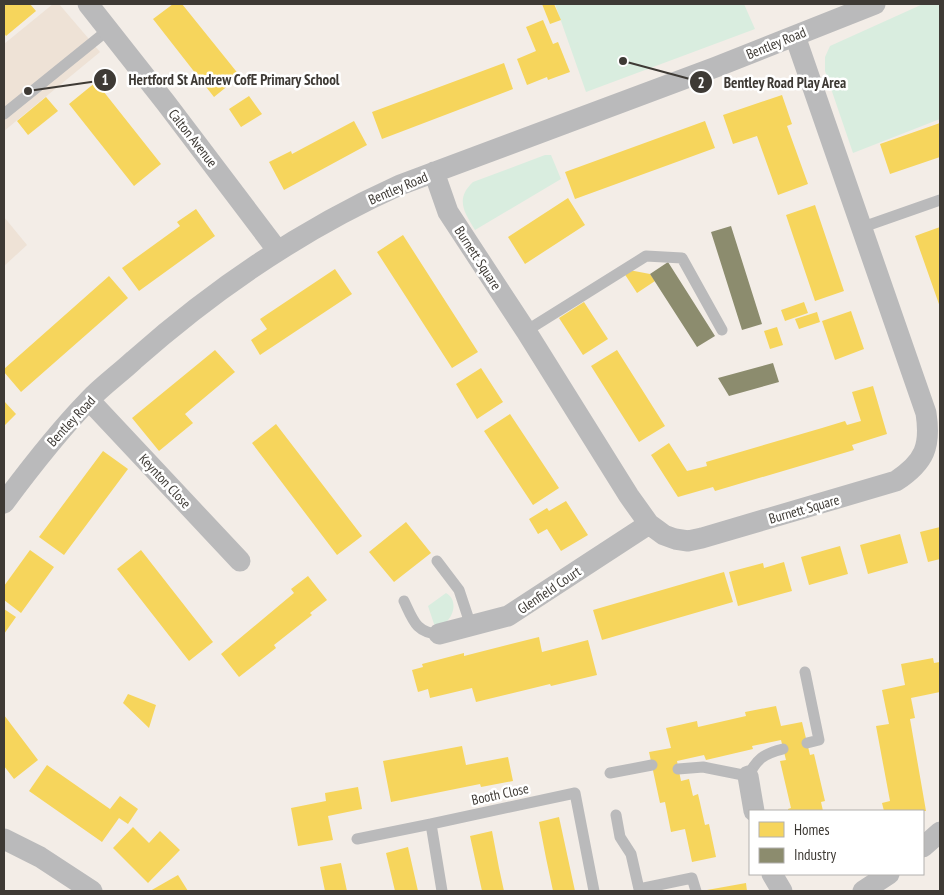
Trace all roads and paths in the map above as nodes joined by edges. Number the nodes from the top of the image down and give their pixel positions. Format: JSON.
{"nodes":[{"id":1,"x":875,"y":4,"type":"edge"},
{"id":2,"x":96,"y":6,"type":"edge"},
{"id":3,"x":108,"y":30,"type":"junction"},
{"id":4,"x":795,"y":36,"type":"junction"},
{"id":5,"x":4,"y":114,"type":"edge"},
{"id":6,"x":434,"y":172,"type":"junction"},
{"id":7,"x":940,"y":200,"type":"edge"},
{"id":8,"x":863,"y":227,"type":"junction"},
{"id":9,"x":278,"y":250,"type":"junction"},
{"id":10,"x":722,"y":330,"type":"dead end"},
{"id":11,"x":526,"y":331,"type":"junction"},
{"id":12,"x":89,"y":400,"type":"junction"},
{"id":13,"x":4,"y":504,"type":"edge"},
{"id":14,"x":649,"y":524,"type":"junction"},
{"id":15,"x":240,"y":561,"type":"dead end"},
{"id":16,"x":437,"y":561,"type":"dead end"},
{"id":17,"x":404,"y":601,"type":"dead end"},
{"id":18,"x":471,"y":626,"type":"junction"},
{"id":19,"x":439,"y":634,"type":"joint"},
{"id":20,"x":804,"y":672,"type":"dead end"},
{"id":21,"x":807,"y":743,"type":"dead end"},
{"id":22,"x":783,"y":749,"type":"dead end"},
{"id":23,"x":652,"y":765,"type":"dead end"},
{"id":24,"x":678,"y":769,"type":"dead end"},
{"id":25,"x":610,"y":773,"type":"dead end"},
{"id":26,"x":748,"y":776,"type":"junction"},
{"id":27,"x":754,"y":810,"type":"edge"},
{"id":28,"x":616,"y":815,"type":"dead end"},
{"id":29,"x":430,"y":824,"type":"junction"},
{"id":30,"x":940,"y":832,"type":"edge"},
{"id":31,"x":4,"y":839,"type":"edge"},
{"id":32,"x":357,"y":839,"type":"dead end"},
{"id":33,"x":924,"y":846,"type":"edge"},
{"id":34,"x":773,"y":875,"type":"edge"},
{"id":35,"x":887,"y":875,"type":"edge"},
{"id":36,"x":92,"y":891,"type":"edge"},
{"id":37,"x":442,"y":891,"type":"edge"},
{"id":38,"x":594,"y":891,"type":"edge"},
{"id":39,"x":696,"y":891,"type":"edge"},
{"id":40,"x":782,"y":891,"type":"edge"},
{"id":41,"x":863,"y":891,"type":"edge"}],
"edges":[{"from":1,"to":4,"type":"street","name":"Bentley Road"},
{"from":2,"to":3,"type":"street","name":"Calton Avenue"},
{"from":3,"to":5,"type":"lane"},
{"from":3,"to":9,"type":"street","name":"Calton Avenue"},
{"from":4,"to":6,"type":"street","name":"Bentley Road"},
{"from":4,"to":8,"type":"street","name":"Burnett Square"},
{"from":6,"to":9,"type":"street","name":"Bentley Road"},
{"from":6,"to":11,"type":"street","name":"Burnett Square"},
{"from":7,"to":8,"type":"lane"},
{"from":8,"to":14,"type":"street","name":"Burnett Square"},
{"from":9,"to":12,"type":"street","name":"Bentley Road"},
{"from":10,"to":11,"type":"lane"},
{"from":11,"to":14,"type":"street","name":"Burnett Square"},
{"from":12,"to":13,"type":"street","name":"Bentley Road"},
{"from":12,"to":15,"type":"street","name":"Keynton Close"},
{"from":14,"to":18,"type":"street","name":"Glenfield Court"},
{"from":16,"to":18,"type":"lane"},
{"from":17,"to":19,"type":"lane"},
{"from":18,"to":19,"type":"street","name":"Glenfield Court"},
{"from":20,"to":21,"type":"lane"},
{"from":22,"to":26,"type":"lane"},
{"from":23,"to":25,"type":"lane"},
{"from":24,"to":26,"type":"lane"},
{"from":26,"to":27,"type":"street"},
{"from":28,"to":39,"type":"lane"},
{"from":29,"to":32,"type":"lane","name":"Booth Close"},
{"from":29,"to":37,"type":"lane"},
{"from":29,"to":38,"type":"lane","name":"Booth Close"},
{"from":30,"to":33,"type":"street"},
{"from":31,"to":36,"type":"street"},
{"from":34,"to":40,"type":"street"},
{"from":35,"to":41,"type":"street"}]}
